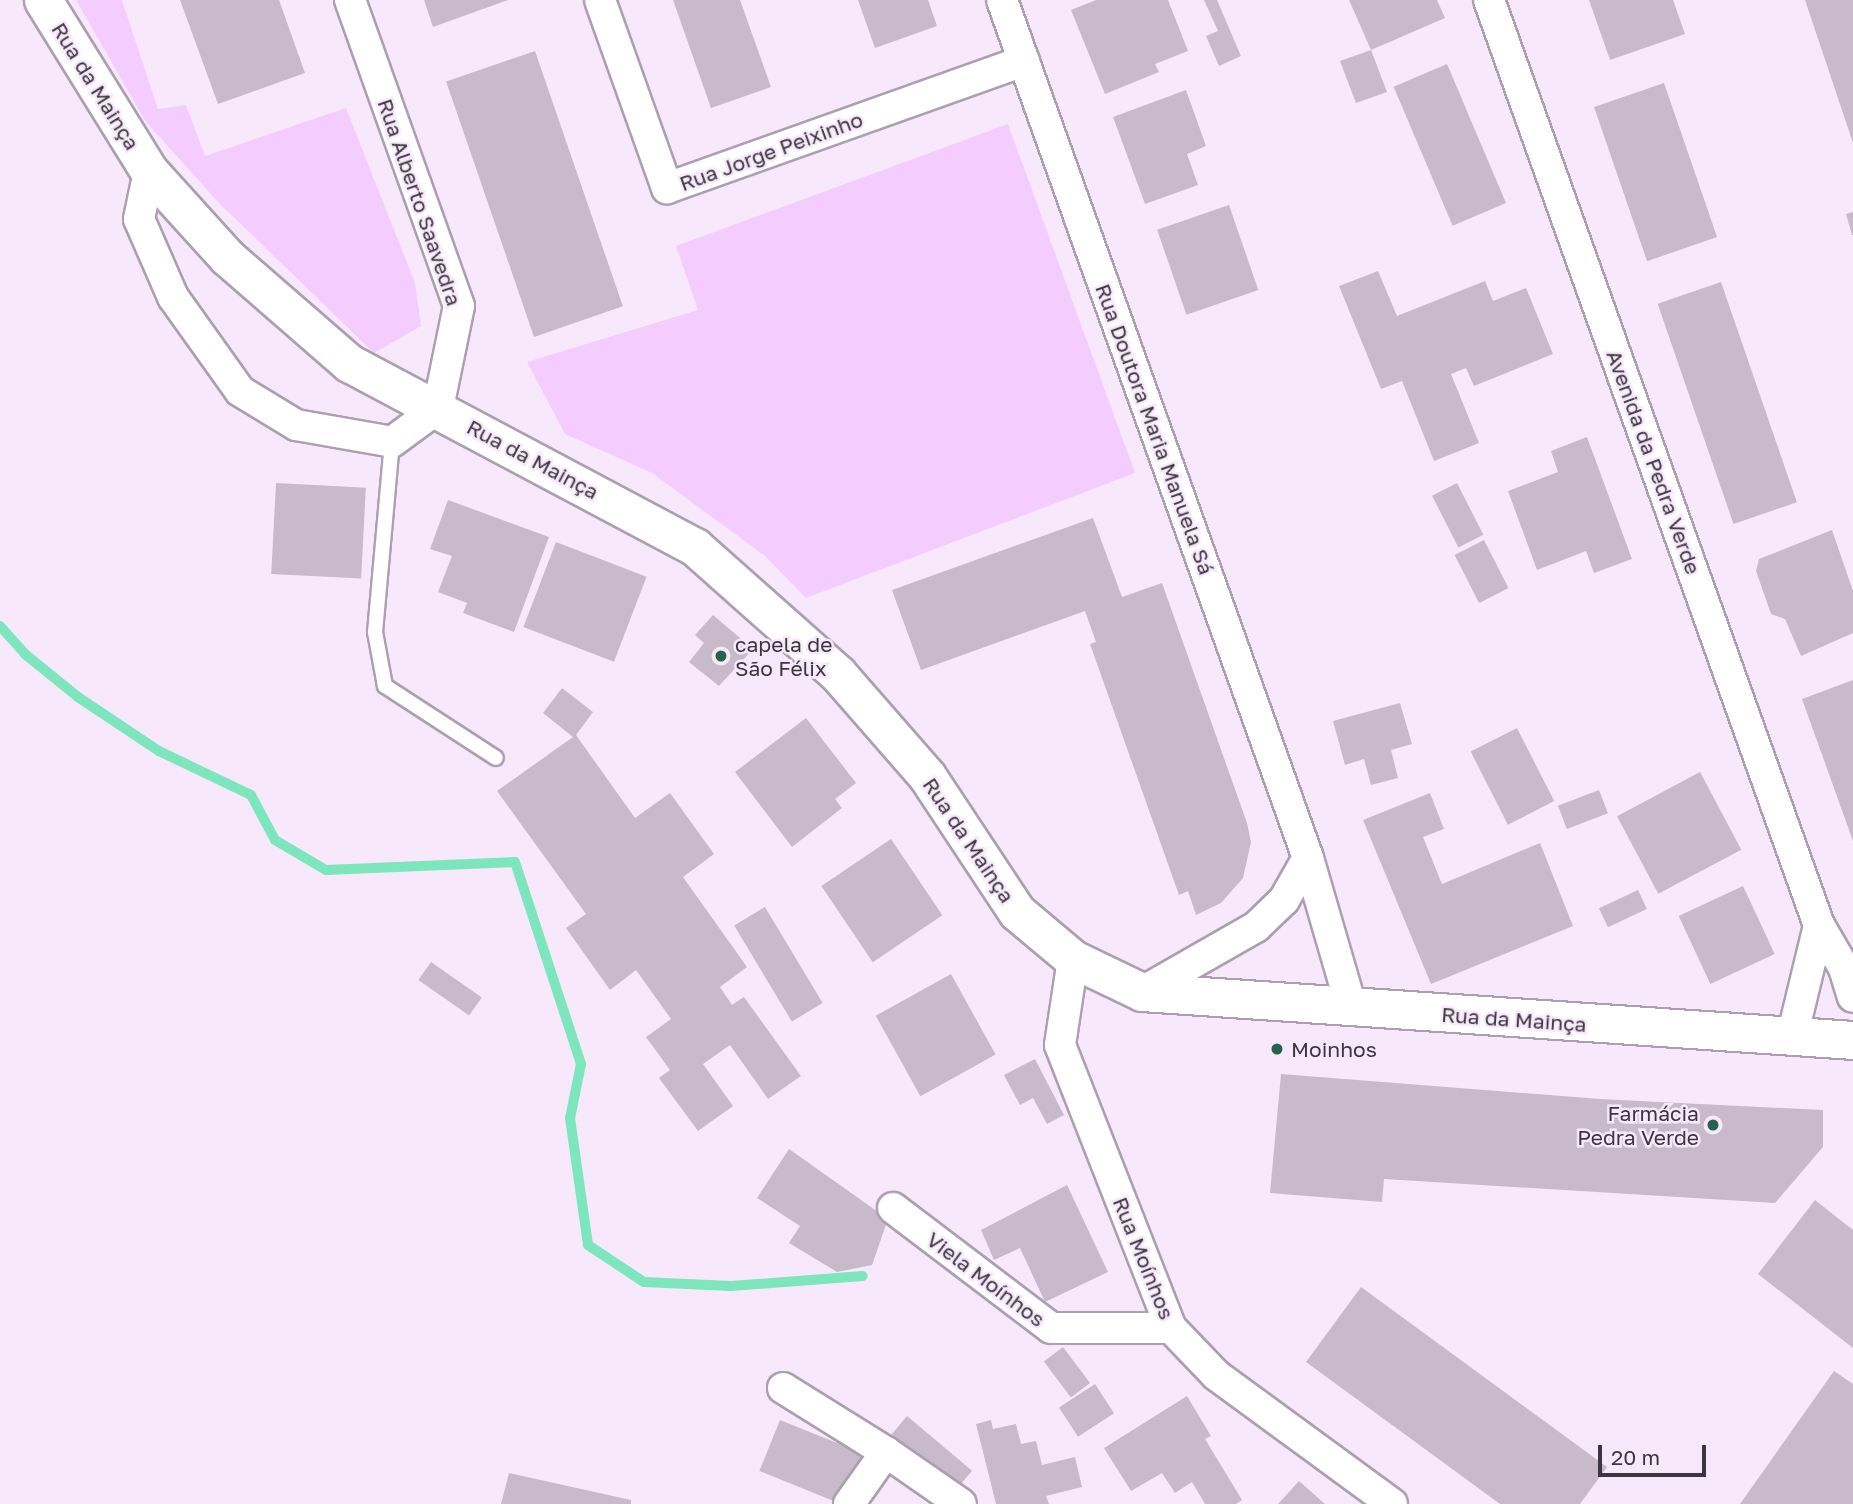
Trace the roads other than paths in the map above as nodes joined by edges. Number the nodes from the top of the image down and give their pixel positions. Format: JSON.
{"nodes":[{"id":1,"x":43,"y":0,"type":"edge"},
{"id":2,"x":350,"y":0,"type":"edge"},
{"id":3,"x":600,"y":0,"type":"edge"},
{"id":4,"x":1002,"y":0,"type":"edge"},
{"id":5,"x":1489,"y":0,"type":"edge"},
{"id":6,"x":1024,"y":61,"type":"junction"},
{"id":7,"x":149,"y":171,"type":"junction"},
{"id":8,"x":438,"y":408,"type":"junction"},
{"id":9,"x":392,"y":442,"type":"junction"},
{"id":10,"x":496,"y":758,"type":"dead end"},
{"id":11,"x":1308,"y":859,"type":"junction"},
{"id":12,"x":1819,"y":925,"type":"junction"},
{"id":13,"x":1073,"y":959,"type":"junction"},
{"id":14,"x":1142,"y":992,"type":"junction"},
{"id":15,"x":1853,"y":997,"type":"edge"},
{"id":16,"x":1352,"y":1009,"type":"junction"},
{"id":17,"x":1792,"y":1037,"type":"junction"},
{"id":18,"x":1853,"y":1040,"type":"edge"},
{"id":19,"x":893,"y":1208,"type":"dead end"},
{"id":20,"x":1171,"y":1328,"type":"junction"},
{"id":21,"x":783,"y":1388,"type":"dead end"},
{"id":22,"x":886,"y":1452,"type":"junction"},
{"id":23,"x":849,"y":1504,"type":"edge"},
{"id":24,"x":961,"y":1504,"type":"edge"},
{"id":25,"x":1392,"y":1504,"type":"edge"}],
"edges":[{"from":1,"to":7,"type":"street","name":"Rua da Mainça"},
{"from":2,"to":8,"type":"street","name":"Rua Alberto Saavedra"},
{"from":3,"to":6,"type":"street","name":"Rua Jorge Peixinho"},
{"from":4,"to":6,"type":"street","name":"Rua Doutora Maria Manuela Sá"},
{"from":5,"to":12,"type":"street","name":"Avenida da Pedra Verde"},
{"from":6,"to":11,"type":"street","name":"Rua Doutora Maria Manuela Sá"},
{"from":7,"to":8,"type":"street","name":"Rua da Mainça"},
{"from":7,"to":9,"type":"street","name":"Rua da Mainça"},
{"from":8,"to":9,"type":"street"},
{"from":8,"to":13,"type":"street","name":"Rua da Mainça"},
{"from":9,"to":10,"type":"lane"},
{"from":11,"to":14,"type":"street"},
{"from":11,"to":16,"type":"street","name":"Rua Doutora Maria Manuela Sá"},
{"from":12,"to":15,"type":"street","name":"Avenida da Pedra Verde"},
{"from":12,"to":17,"type":"street"},
{"from":13,"to":14,"type":"street","name":"Rua da Mainça"},
{"from":13,"to":20,"type":"street","name":"Rua Moínhos"},
{"from":14,"to":16,"type":"street","name":"Rua da Mainça"},
{"from":16,"to":17,"type":"street","name":"Rua da Mainça"},
{"from":17,"to":18,"type":"street","name":"Rua da Mainça"},
{"from":19,"to":20,"type":"street","name":"Viela Moínhos"},
{"from":20,"to":25,"type":"street","name":"Rua Moínhos"},
{"from":21,"to":22,"type":"street"},
{"from":22,"to":23,"type":"street"},
{"from":22,"to":24,"type":"street"}]}
